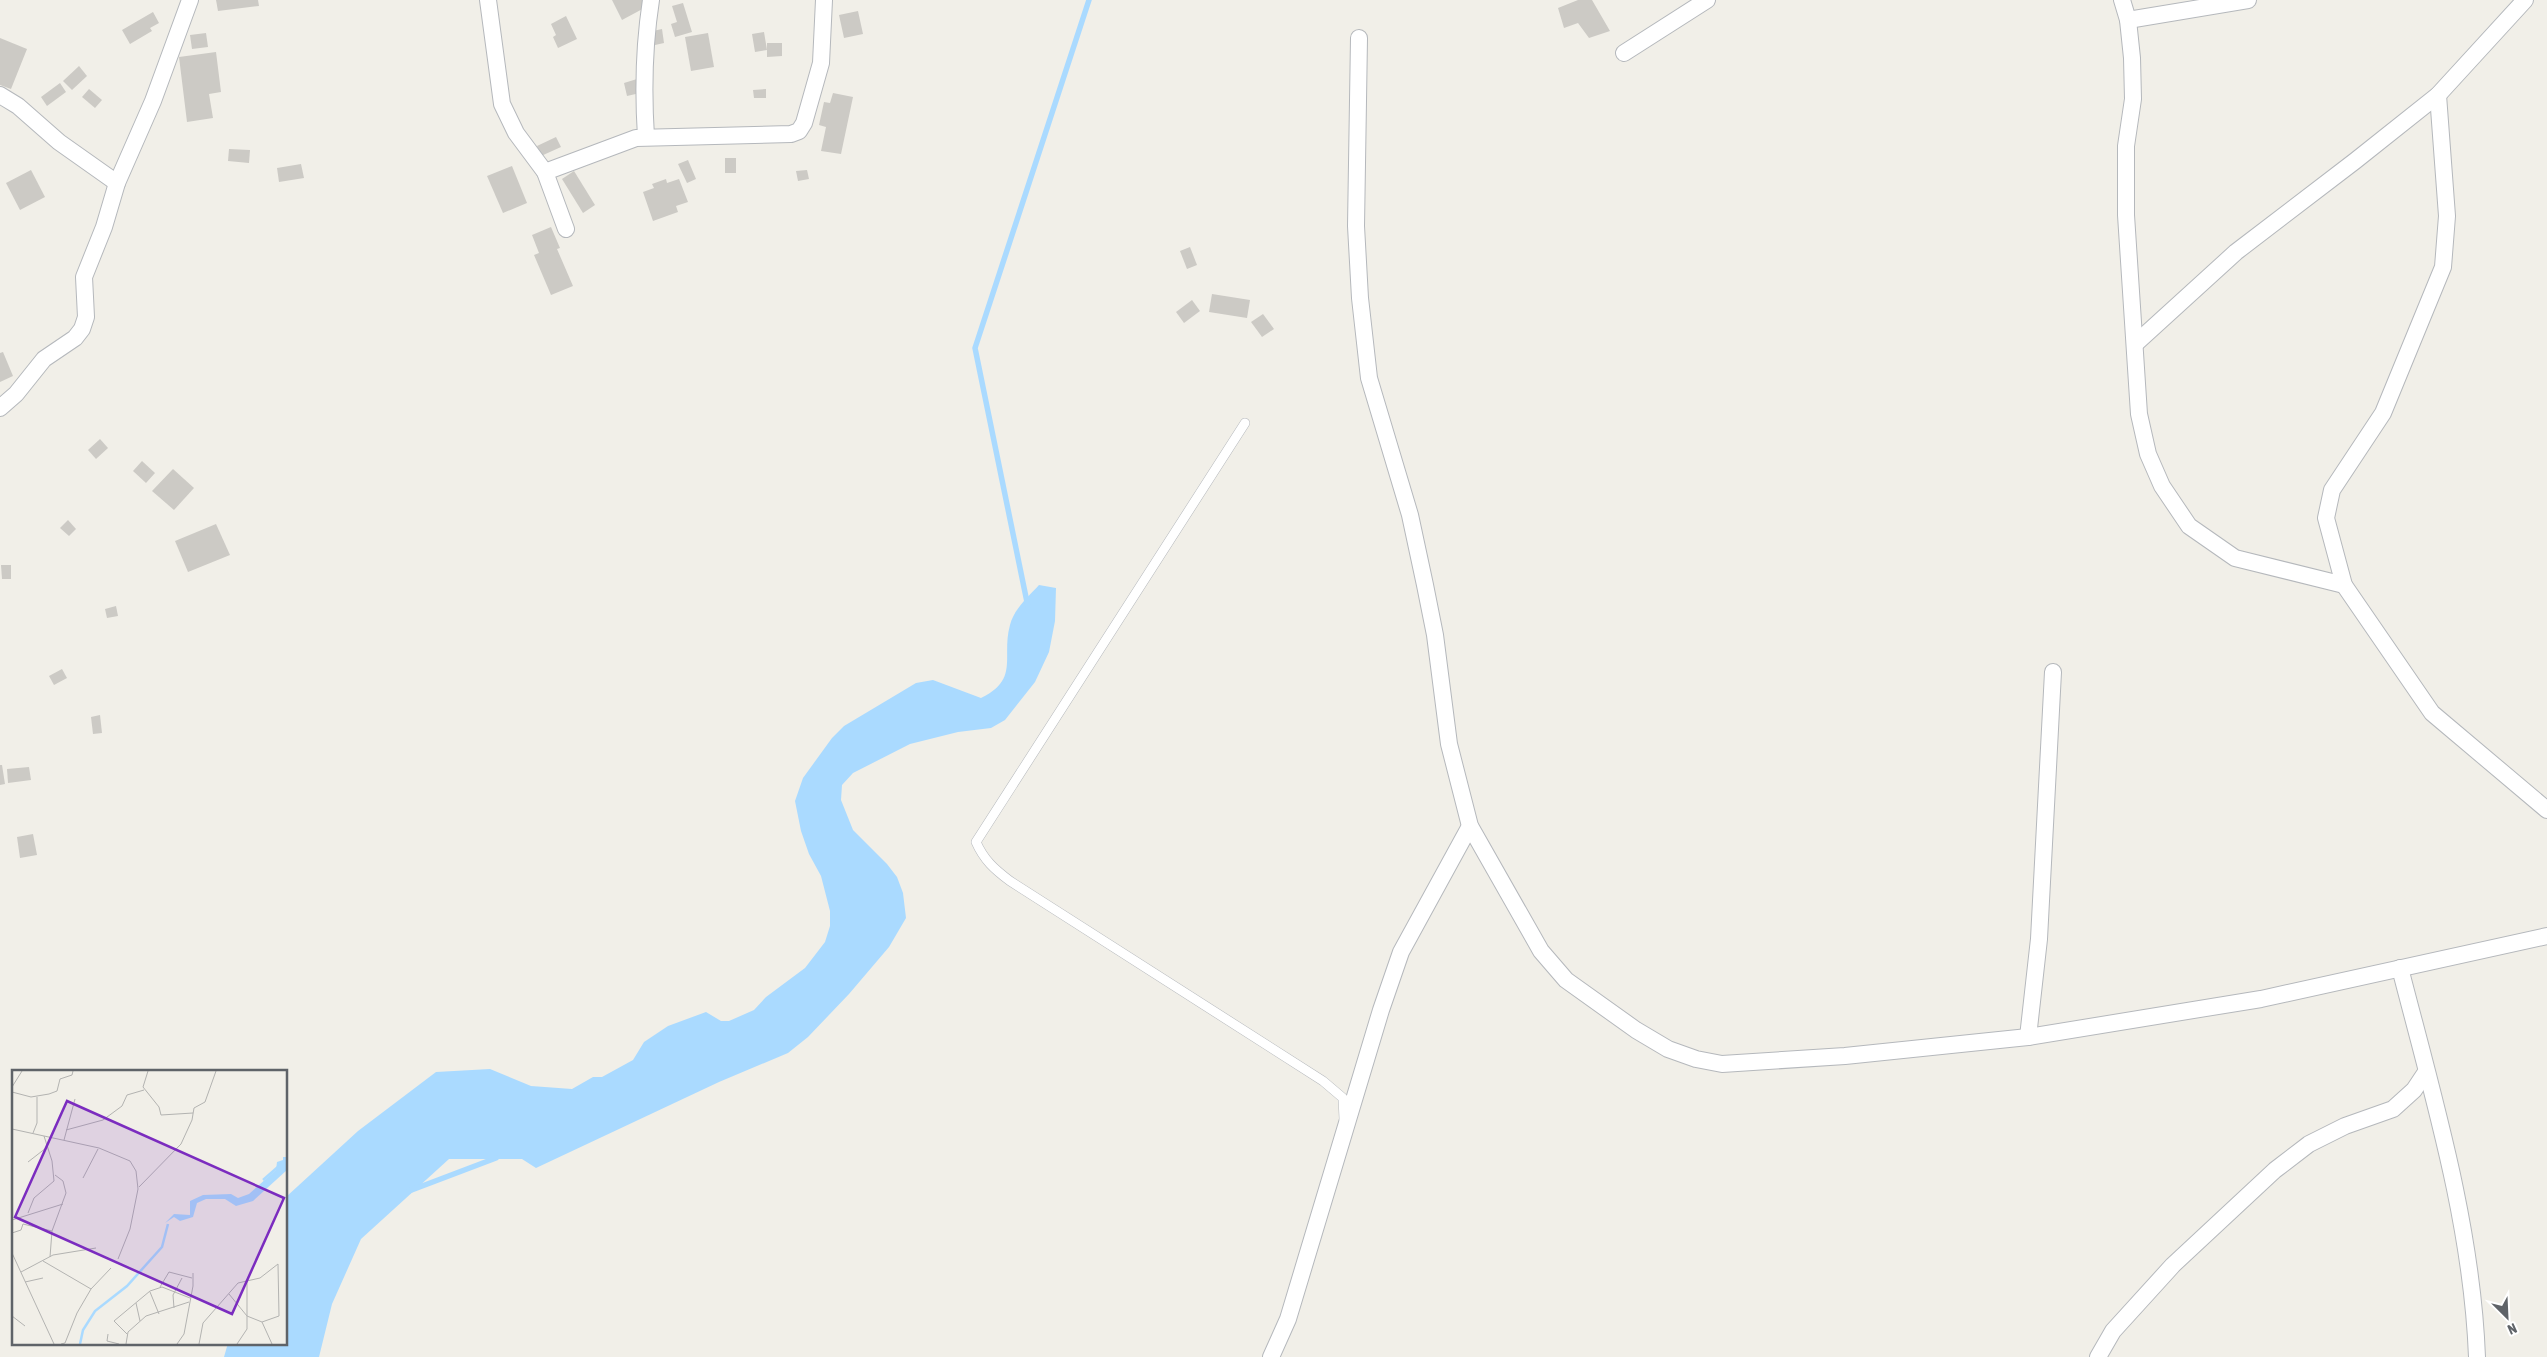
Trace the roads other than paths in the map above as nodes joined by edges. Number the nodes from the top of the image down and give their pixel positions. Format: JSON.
{"nodes":[{"id":1,"x":190,"y":0,"type":"edge"},
{"id":2,"x":488,"y":0,"type":"edge"},
{"id":3,"x":651,"y":0,"type":"edge"},
{"id":4,"x":824,"y":0,"type":"edge"},
{"id":5,"x":1707,"y":0,"type":"edge"},
{"id":6,"x":2122,"y":0,"type":"edge"},
{"id":7,"x":2248,"y":0,"type":"edge"},
{"id":8,"x":2525,"y":0,"type":"edge"},
{"id":9,"x":2128,"y":20,"type":"junction"},
{"id":10,"x":1359,"y":38,"type":"dead end"},
{"id":11,"x":1624,"y":53,"type":"dead end"},
{"id":12,"x":0,"y":95,"type":"edge"},
{"id":13,"x":2438,"y":95,"type":"junction"},
{"id":14,"x":646,"y":137,"type":"junction"},
{"id":15,"x":545,"y":172,"type":"junction"},
{"id":16,"x":117,"y":183,"type":"junction"},
{"id":17,"x":566,"y":229,"type":"dead end"},
{"id":18,"x":2135,"y":344,"type":"junction"},
{"id":19,"x":2,"y":400,"type":"edge"},
{"id":20,"x":1245,"y":423,"type":"dead end"},
{"id":21,"x":2344,"y":585,"type":"junction"},
{"id":22,"x":2053,"y":672,"type":"dead end"},
{"id":23,"x":2547,"y":810,"type":"edge"},
{"id":24,"x":1470,"y":826,"type":"junction"},
{"id":25,"x":2547,"y":936,"type":"edge"},
{"id":26,"x":2400,"y":968,"type":"junction"},
{"id":27,"x":2028,"y":1037,"type":"junction"},
{"id":28,"x":2426,"y":1072,"type":"junction"},
{"id":29,"x":1345,"y":1132,"type":"junction"},
{"id":30,"x":1271,"y":1357,"type":"edge"},
{"id":31,"x":2098,"y":1357,"type":"edge"},
{"id":32,"x":2477,"y":1357,"type":"edge"}],
"edges":[{"from":1,"to":16,"type":"street"},
{"from":2,"to":15,"type":"street"},
{"from":3,"to":14,"type":"street"},
{"from":4,"to":14,"type":"street"},
{"from":5,"to":11,"type":"street"},
{"from":6,"to":9,"type":"street"},
{"from":7,"to":9,"type":"street"},
{"from":8,"to":13,"type":"street"},
{"from":9,"to":18,"type":"street"},
{"from":10,"to":24,"type":"street"},
{"from":12,"to":16,"type":"street"},
{"from":13,"to":18,"type":"street"},
{"from":13,"to":21,"type":"street"},
{"from":14,"to":15,"type":"street"},
{"from":15,"to":17,"type":"street"},
{"from":16,"to":19,"type":"street"},
{"from":18,"to":21,"type":"street"},
{"from":20,"to":29,"type":"lane"},
{"from":21,"to":23,"type":"street"},
{"from":22,"to":27,"type":"street"},
{"from":24,"to":27,"type":"street"},
{"from":24,"to":29,"type":"street"},
{"from":25,"to":26,"type":"street"},
{"from":26,"to":27,"type":"street"},
{"from":26,"to":28,"type":"street"},
{"from":28,"to":31,"type":"street"},
{"from":28,"to":32,"type":"street"},
{"from":29,"to":30,"type":"street"}]}
